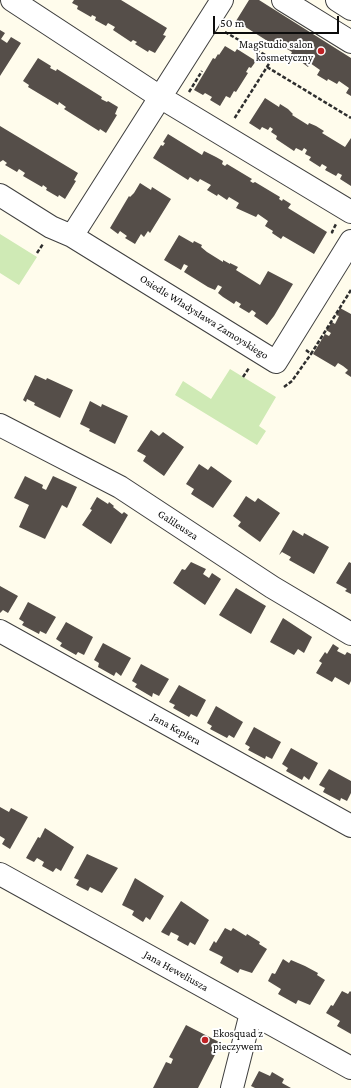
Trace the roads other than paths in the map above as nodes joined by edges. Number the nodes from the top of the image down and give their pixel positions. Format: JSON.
{"nodes":[{"id":1,"x":12,"y":0,"type":"edge"},
{"id":2,"x":222,"y":0,"type":"edge"},
{"id":3,"x":283,"y":0,"type":"edge"},
{"id":4,"x":336,"y":0,"type":"edge"},
{"id":5,"x":351,"y":9,"type":"edge"},
{"id":6,"x":351,"y":42,"type":"edge"},
{"id":7,"x":160,"y":97,"type":"junction"},
{"id":8,"x":0,"y":194,"type":"edge"},
{"id":9,"x":351,"y":212,"type":"edge"},
{"id":10,"x":72,"y":236,"type":"junction"},
{"id":11,"x":351,"y":241,"type":"edge"},
{"id":12,"x":0,"y":425,"type":"edge"},
{"id":13,"x":0,"y":632,"type":"edge"},
{"id":14,"x":351,"y":634,"type":"edge"},
{"id":15,"x":351,"y":826,"type":"edge"},
{"id":16,"x":0,"y":874,"type":"edge"},
{"id":17,"x":251,"y":1013,"type":"junction"},
{"id":18,"x":351,"y":1068,"type":"edge"},
{"id":19,"x":232,"y":1088,"type":"edge"}],
"edges":[{"from":1,"to":7,"type":"street"},
{"from":2,"to":7,"type":"street"},
{"from":3,"to":6,"type":"street"},
{"from":4,"to":5,"type":"street"},
{"from":7,"to":9,"type":"street"},
{"from":7,"to":10,"type":"street"},
{"from":8,"to":10,"type":"street","name":"Osiedle Władysława Zamoyskiego"},
{"from":10,"to":11,"type":"street","name":"Osiedle Władysława Zamoyskiego"},
{"from":12,"to":14,"type":"street","name":"Galileusza"},
{"from":13,"to":15,"type":"street","name":"Jana Keplera"},
{"from":16,"to":17,"type":"street","name":"Jana Heweliusza"},
{"from":17,"to":18,"type":"street","name":"Jana Heweliusza"},
{"from":17,"to":19,"type":"street"}]}
